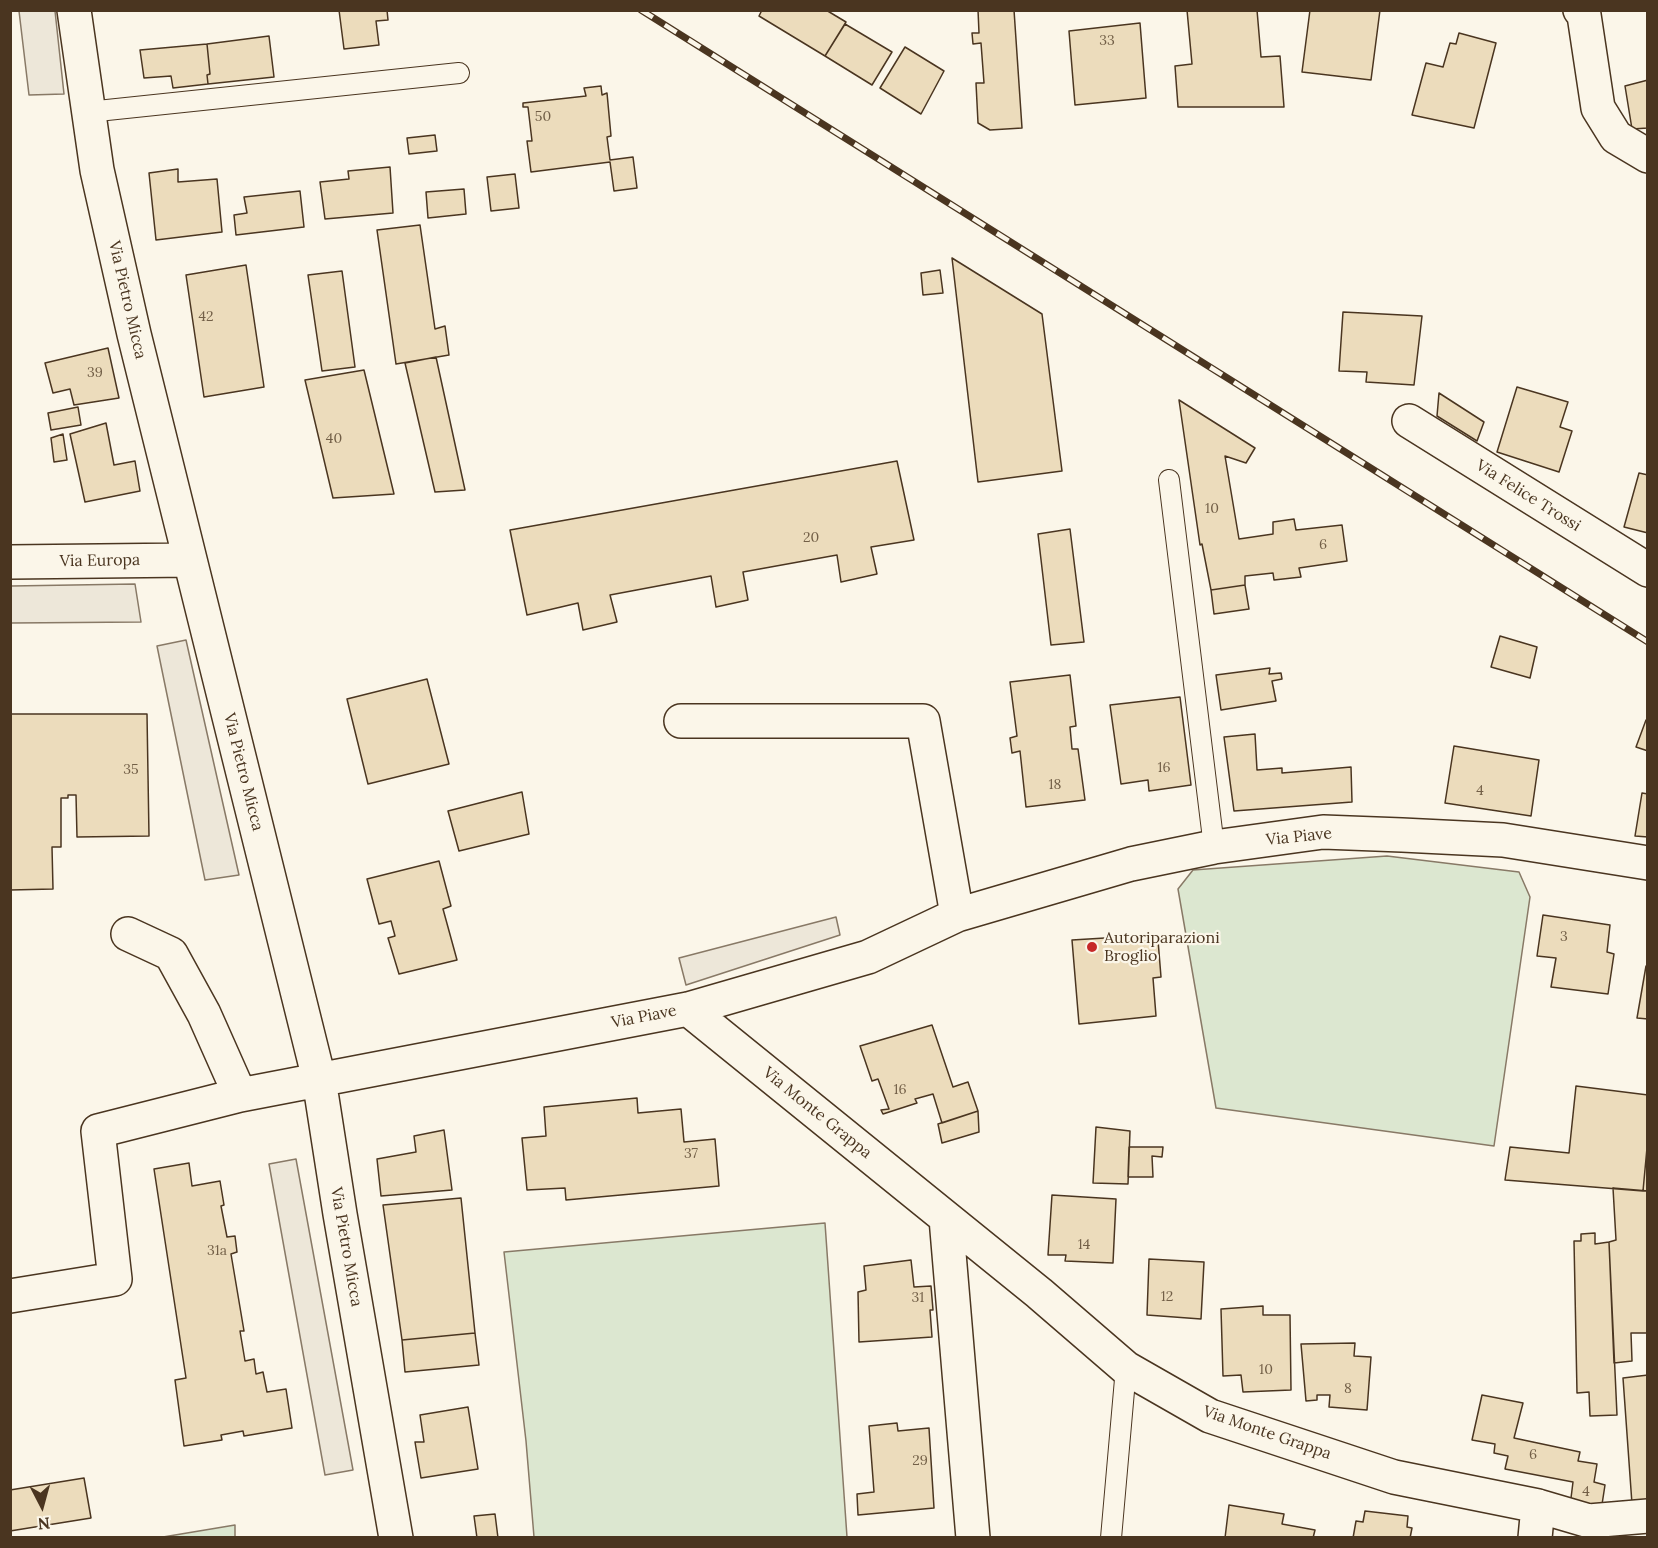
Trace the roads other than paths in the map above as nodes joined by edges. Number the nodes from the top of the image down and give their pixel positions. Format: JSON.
{"nodes":[{"id":1,"x":74,"y":10,"type":"edge"},
{"id":2,"x":1580,"y":10,"type":"edge"},
{"id":3,"x":459,"y":73,"type":"dead end"},
{"id":4,"x":88,"y":112,"type":"junction"},
{"id":5,"x":1647,"y":156,"type":"edge"},
{"id":6,"x":1409,"y":421,"type":"dead end"},
{"id":7,"x":1169,"y":480,"type":"dead end"},
{"id":8,"x":190,"y":560,"type":"junction"},
{"id":9,"x":10,"y":562,"type":"edge"},
{"id":10,"x":1647,"y":570,"type":"edge"},
{"id":11,"x":681,"y":721,"type":"dead end"},
{"id":12,"x":1214,"y":847,"type":"junction"},
{"id":13,"x":1647,"y":863,"type":"edge"},
{"id":14,"x":957,"y":915,"type":"junction"},
{"id":15,"x":128,"y":934,"type":"dead end"},
{"id":16,"x":688,"y":1009,"type":"junction"},
{"id":17,"x":319,"y":1079,"type":"junction"},
{"id":18,"x":240,"y":1095,"type":"junction"},
{"id":19,"x":946,"y":1218,"type":"junction"},
{"id":20,"x":10,"y":1296,"type":"edge"},
{"id":21,"x":1126,"y":1368,"type":"junction"},
{"id":22,"x":1647,"y":1516,"type":"edge"},
{"id":23,"x":1536,"y":1522,"type":"edge"},
{"id":24,"x":396,"y":1538,"type":"edge"},
{"id":25,"x":973,"y":1538,"type":"edge"},
{"id":26,"x":1111,"y":1538,"type":"edge"}],
"edges":[{"from":1,"to":4,"type":"street","name":"Via Pietro Micca"},
{"from":2,"to":5,"type":"street"},
{"from":3,"to":4,"type":"lane"},
{"from":4,"to":8,"type":"street","name":"Via Pietro Micca"},
{"from":6,"to":10,"type":"street","name":"Via Felice Trossi"},
{"from":7,"to":12,"type":"lane"},
{"from":8,"to":9,"type":"street","name":"Via Europa"},
{"from":8,"to":17,"type":"street","name":"Via Pietro Micca"},
{"from":11,"to":14,"type":"street"},
{"from":12,"to":13,"type":"street","name":"Via Piave"},
{"from":12,"to":14,"type":"street","name":"Via Piave"},
{"from":14,"to":16,"type":"street","name":"Via Piave"},
{"from":15,"to":18,"type":"street"},
{"from":16,"to":17,"type":"street","name":"Via Piave"},
{"from":16,"to":19,"type":"street","name":"Via Monte Grappa"},
{"from":17,"to":18,"type":"street","name":"Via Piave"},
{"from":17,"to":24,"type":"street","name":"Via Pietro Micca"},
{"from":18,"to":20,"type":"street","name":"Via Piave"},
{"from":19,"to":21,"type":"street","name":"Via Monte Grappa"},
{"from":19,"to":25,"type":"street"},
{"from":21,"to":23,"type":"street","name":"Via Monte Grappa"},
{"from":21,"to":26,"type":"lane"},
{"from":22,"to":23,"type":"street","name":"Via Monte Grappa"}]}
